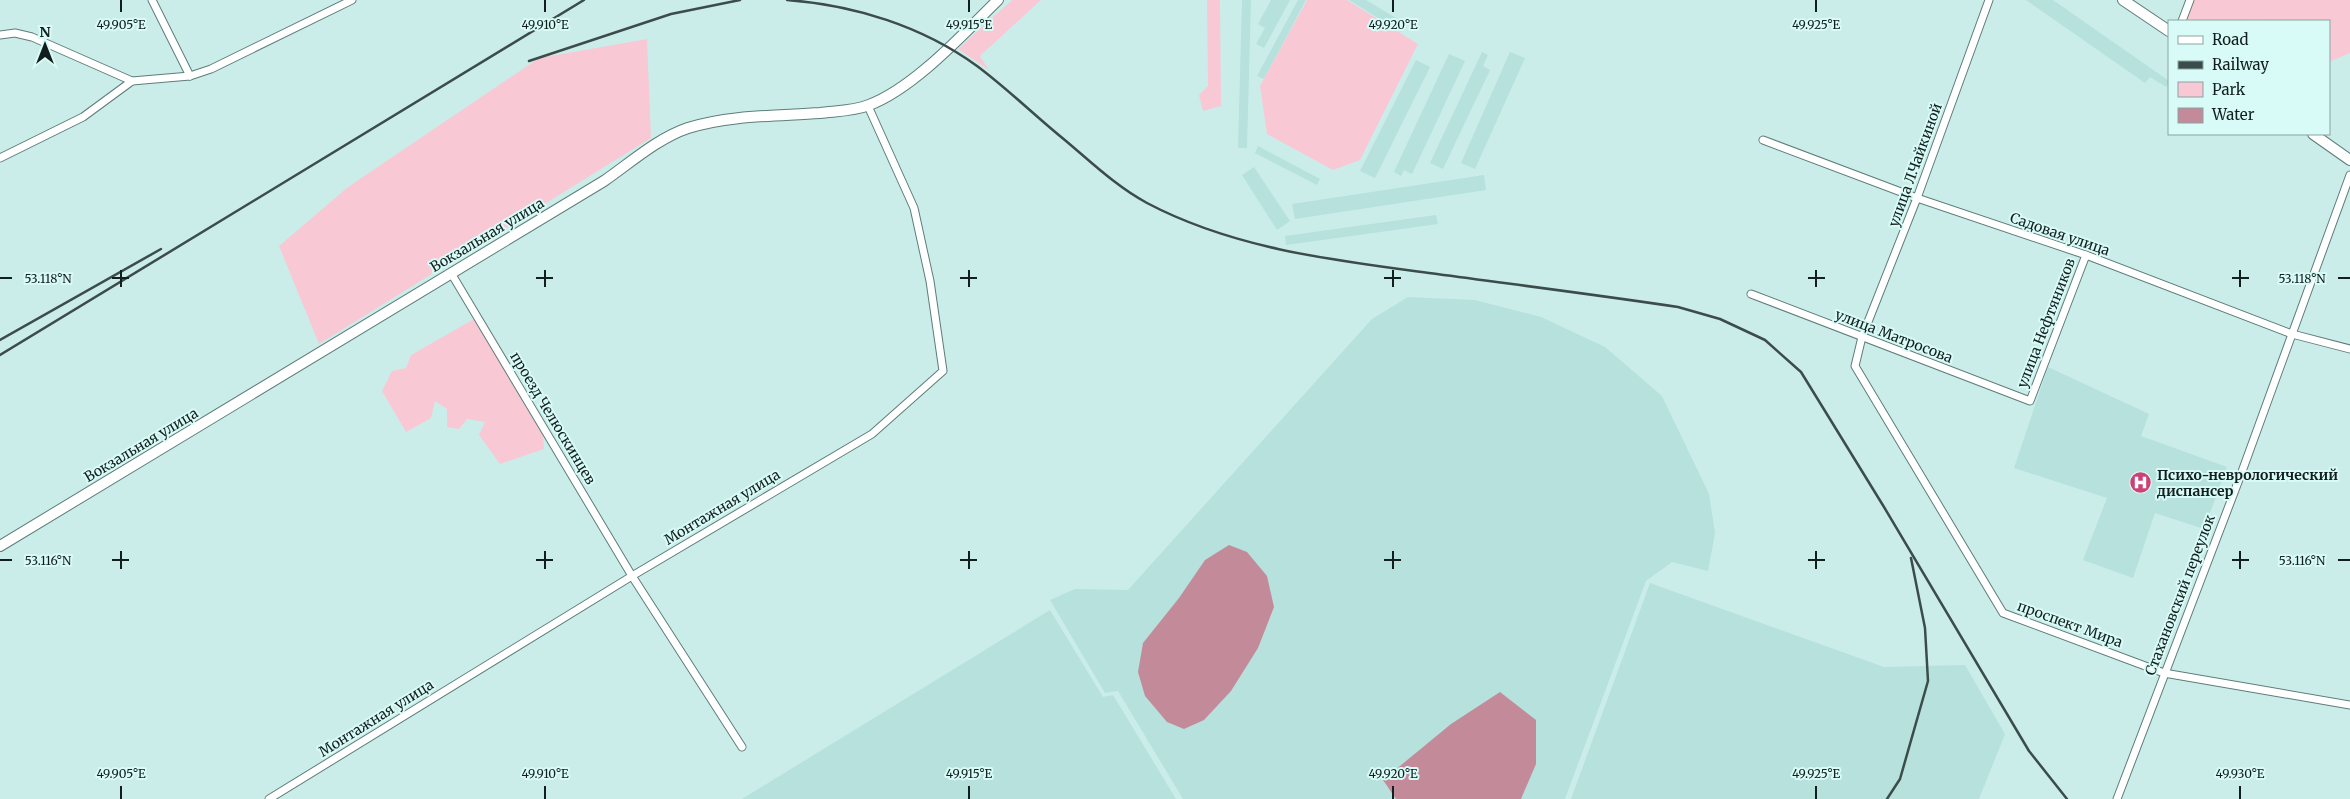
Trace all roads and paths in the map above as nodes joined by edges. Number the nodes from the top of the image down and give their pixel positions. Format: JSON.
{"nodes":[{"id":1,"x":152,"y":0,"type":"edge"},
{"id":2,"x":352,"y":0,"type":"edge"},
{"id":3,"x":998,"y":0,"type":"edge"},
{"id":4,"x":1989,"y":0,"type":"edge"},
{"id":5,"x":2123,"y":0,"type":"edge"},
{"id":6,"x":2190,"y":0,"type":"edge"},
{"id":7,"x":2182,"y":20,"type":"edge"},
{"id":8,"x":2168,"y":30,"type":"edge"},
{"id":9,"x":0,"y":35,"type":"edge"},
{"id":10,"x":190,"y":76,"type":"junction"},
{"id":11,"x":132,"y":81,"type":"junction"},
{"id":12,"x":868,"y":106,"type":"junction"},
{"id":13,"x":2313,"y":135,"type":"edge"},
{"id":14,"x":1763,"y":140,"type":"dead end"},
{"id":15,"x":0,"y":158,"type":"edge"},
{"id":16,"x":2350,"y":160,"type":"edge"},
{"id":17,"x":2350,"y":175,"type":"edge"},
{"id":18,"x":1917,"y":198,"type":"junction"},
{"id":19,"x":2086,"y":255,"type":"junction"},
{"id":20,"x":451,"y":273,"type":"junction"},
{"id":21,"x":1750,"y":294,"type":"dead end"},
{"id":22,"x":2292,"y":334,"type":"junction"},
{"id":23,"x":1862,"y":338,"type":"junction"},
{"id":24,"x":2350,"y":349,"type":"edge"},
{"id":25,"x":2030,"y":401,"type":"joint"},
{"id":26,"x":0,"y":546,"type":"edge"},
{"id":27,"x":632,"y":576,"type":"junction"},
{"id":28,"x":2164,"y":673,"type":"junction"},
{"id":29,"x":2350,"y":705,"type":"edge"},
{"id":30,"x":742,"y":747,"type":"dead end"},
{"id":31,"x":269,"y":799,"type":"edge"},
{"id":32,"x":2117,"y":799,"type":"edge"}],
"edges":[{"from":1,"to":10,"type":"street"},
{"from":2,"to":10,"type":"street"},
{"from":3,"to":12,"type":"street","name":"Вокзальная улица"},
{"from":4,"to":18,"type":"street","name":"улица Л.Чайкиной"},
{"from":5,"to":8,"type":"street"},
{"from":6,"to":7,"type":"street"},
{"from":9,"to":11,"type":"street"},
{"from":10,"to":11,"type":"street"},
{"from":11,"to":15,"type":"street"},
{"from":12,"to":20,"type":"street","name":"Вокзальная улица"},
{"from":12,"to":27,"type":"street","name":"Монтажная улица"},
{"from":13,"to":16,"type":"street"},
{"from":14,"to":18,"type":"street","name":"Садовая улица"},
{"from":17,"to":22,"type":"street","name":"Стахановский переулок"},
{"from":18,"to":19,"type":"street","name":"Садовая улица"},
{"from":18,"to":23,"type":"street","name":"улица Л.Чайкиной"},
{"from":19,"to":22,"type":"street","name":"Садовая улица"},
{"from":19,"to":25,"type":"street","name":"улица Нефтяников"},
{"from":20,"to":26,"type":"street","name":"Вокзальная улица"},
{"from":20,"to":27,"type":"street","name":"проезд Челюскинцев"},
{"from":21,"to":23,"type":"street","name":"улица Матросова"},
{"from":22,"to":24,"type":"street","name":"Садовая улица"},
{"from":22,"to":28,"type":"street","name":"Стахановский переулок"},
{"from":23,"to":25,"type":"street","name":"улица Матросова"},
{"from":23,"to":28,"type":"street","name":"проспект Мира"},
{"from":27,"to":30,"type":"street","name":"проезд Челюскинцев"},
{"from":27,"to":31,"type":"street","name":"Монтажная улица"},
{"from":28,"to":29,"type":"street","name":"проспект Мира"},
{"from":28,"to":32,"type":"street","name":"Стахановский переулок"}]}
